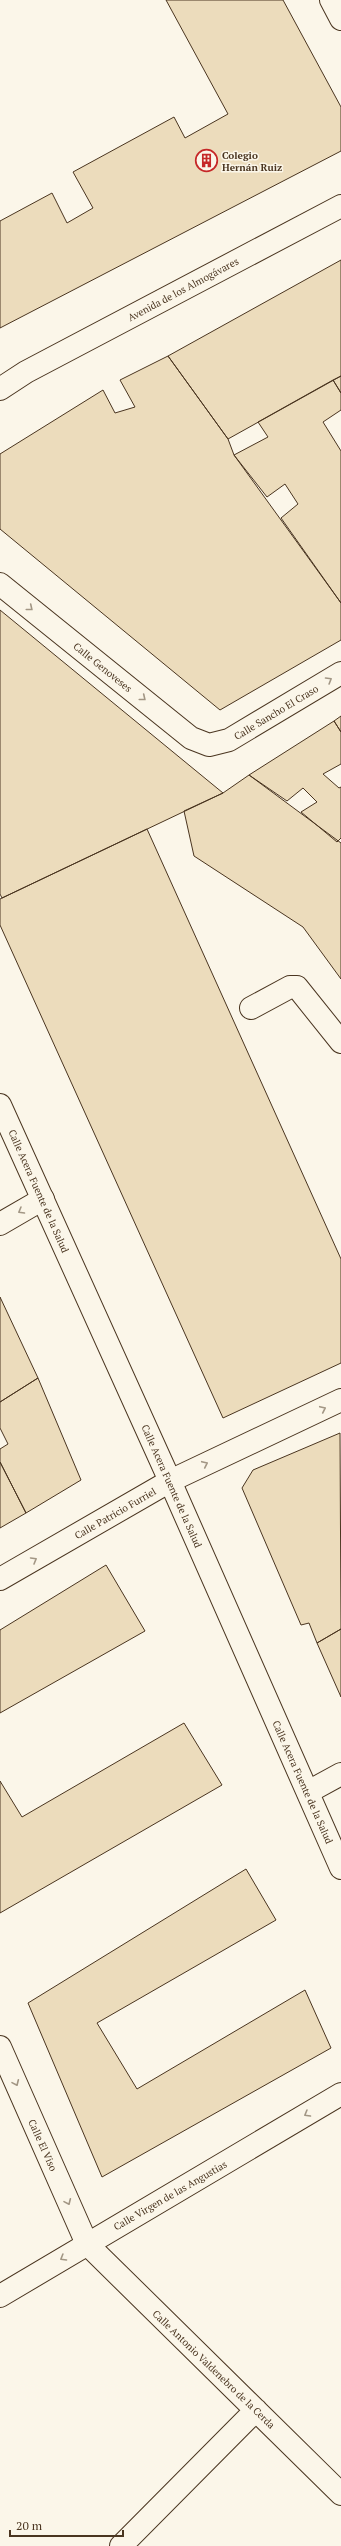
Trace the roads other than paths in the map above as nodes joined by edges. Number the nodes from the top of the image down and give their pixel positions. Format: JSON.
{"nodes":[{"id":1,"x":331,"y":0,"type":"edge"},
{"id":2,"x":341,"y":19,"type":"edge"},
{"id":3,"x":341,"y":206,"type":"edge"},
{"id":4,"x":26,"y":372,"type":"junction"},
{"id":5,"x":0,"y":377,"type":"edge"},
{"id":6,"x":0,"y":389,"type":"edge"},
{"id":7,"x":0,"y":584,"type":"edge"},
{"id":8,"x":341,"y":673,"type":"edge"},
{"id":9,"x":209,"y":745,"type":"joint"},
{"id":10,"x":251,"y":1008,"type":"dead end"},
{"id":11,"x":341,"y":1042,"type":"edge"},
{"id":12,"x":0,"y":1105,"type":"edge"},
{"id":13,"x":43,"y":1199,"type":"junction"},
{"id":14,"x":0,"y":1224,"type":"edge"},
{"id":15,"x":341,"y":1400,"type":"edge"},
{"id":16,"x":170,"y":1481,"type":"junction"},
{"id":17,"x":0,"y":1579,"type":"edge"},
{"id":18,"x":341,"y":1774,"type":"edge"},
{"id":19,"x":308,"y":1792,"type":"junction"},
{"id":20,"x":341,"y":1868,"type":"edge"},
{"id":21,"x":0,"y":2047,"type":"edge"},
{"id":22,"x":341,"y":2094,"type":"edge"},
{"id":23,"x":87,"y":2244,"type":"junction"},
{"id":24,"x":0,"y":2296,"type":"edge"},
{"id":25,"x":256,"y":2410,"type":"junction"},
{"id":26,"x":341,"y":2494,"type":"edge"},
{"id":27,"x":121,"y":2546,"type":"edge"}],
"edges":[{"from":1,"to":2,"type":"street"},
{"from":3,"to":4,"type":"street","name":"Avenida de los Almogávares"},
{"from":4,"to":5,"type":"street","name":"Avenida de los Almogávares"},
{"from":4,"to":6,"type":"street","name":"Avenida de los Almogávares"},
{"from":7,"to":9,"type":"street","name":"Calle Genoveses","one_way":true},
{"from":9,"to":8,"type":"street","name":"Calle Sancho El Craso","one_way":true},
{"from":10,"to":11,"type":"street"},
{"from":12,"to":13,"type":"street","name":"Calle Acera Fuente de la Salud"},
{"from":13,"to":14,"type":"street","one_way":true},
{"from":13,"to":16,"type":"street","name":"Calle Acera Fuente de la Salud"},
{"from":16,"to":15,"type":"street","name":"Calle Patricio Furriel","one_way":true},
{"from":17,"to":16,"type":"street","name":"Calle Patricio Furriel","one_way":true},
{"from":16,"to":19,"type":"street","name":"Calle Acera Fuente de la Salud"},
{"from":18,"to":19,"type":"street"},
{"from":19,"to":20,"type":"street","name":"Calle Acera Fuente de la Salud"},
{"from":21,"to":23,"type":"street","name":"Calle El Viso","one_way":true},
{"from":22,"to":23,"type":"street","name":"Calle Virgen de las Angustias","one_way":true},
{"from":23,"to":24,"type":"street","name":"Calle Virgen de las Angustias","one_way":true},
{"from":23,"to":25,"type":"street","name":"Calle Antonio Valdenebro de la Cerda"},
{"from":25,"to":26,"type":"street","name":"Calle Antonio Valdenebro de la Cerda"},
{"from":25,"to":27,"type":"street"}]}
